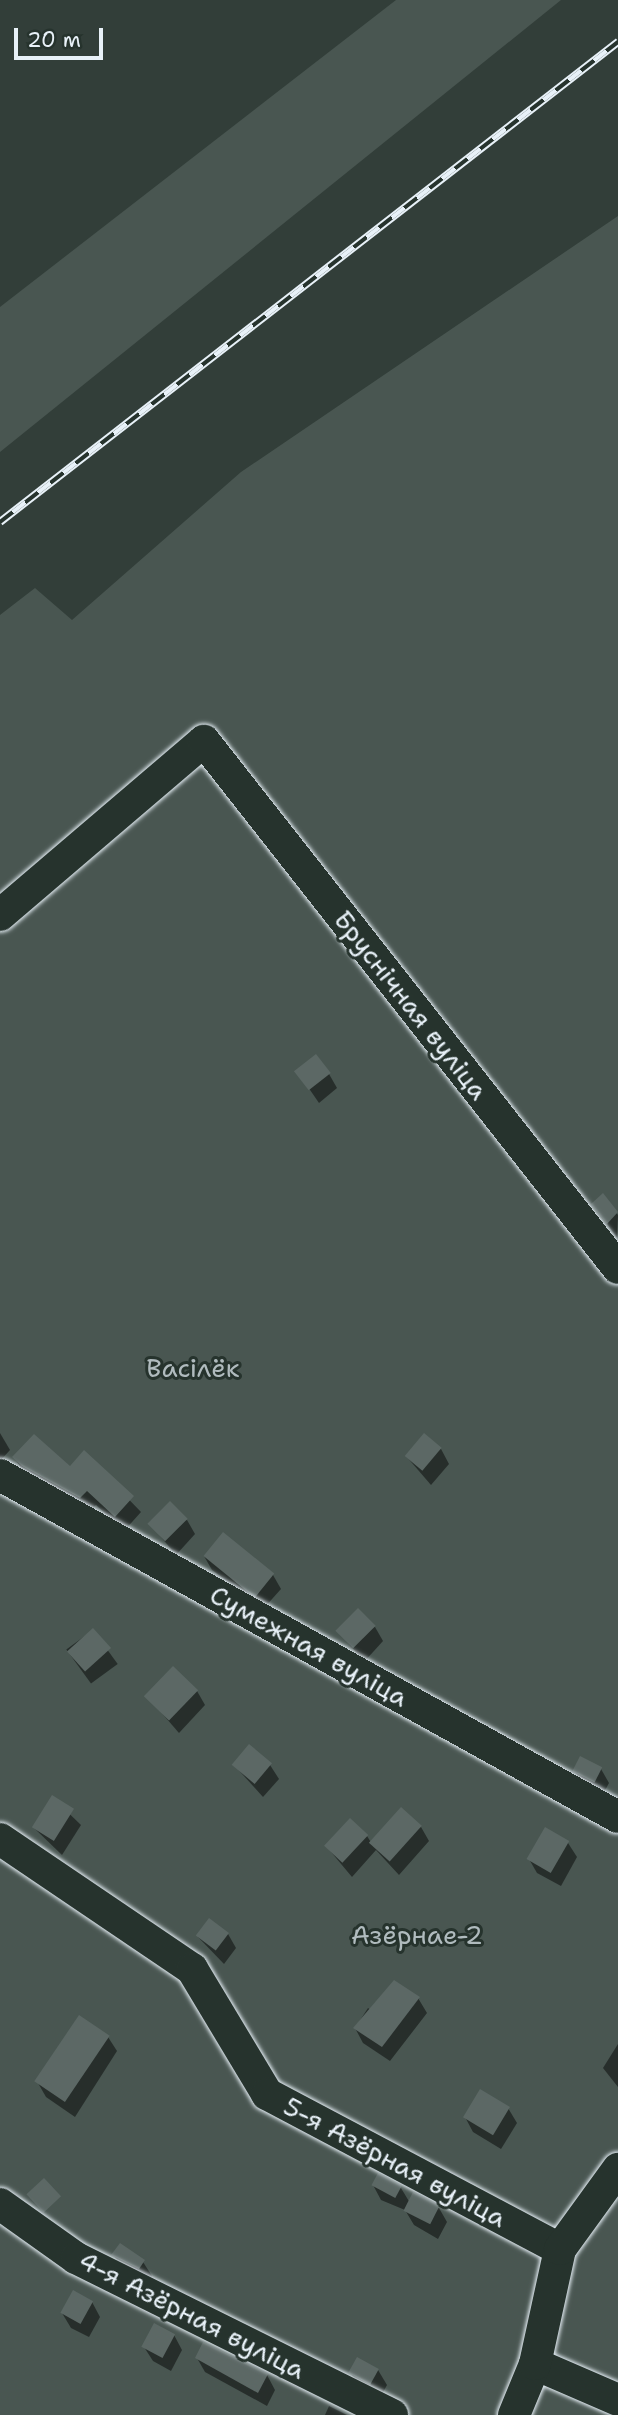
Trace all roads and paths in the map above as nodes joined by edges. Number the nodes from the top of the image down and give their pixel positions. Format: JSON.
{"nodes":[{"id":1,"x":0,"y":915,"type":"edge"},
{"id":2,"x":618,"y":1268,"type":"edge"},
{"id":3,"x":0,"y":1475,"type":"edge"},
{"id":4,"x":618,"y":1817,"type":"edge"},
{"id":5,"x":0,"y":1839,"type":"edge"},
{"id":6,"x":617,"y":2173,"type":"edge"},
{"id":7,"x":0,"y":2204,"type":"edge"},
{"id":8,"x":560,"y":2249,"type":"junction"},
{"id":9,"x":535,"y":2364,"type":"junction"},
{"id":10,"x":618,"y":2400,"type":"edge"},
{"id":11,"x":392,"y":2415,"type":"edge"},
{"id":12,"x":514,"y":2415,"type":"edge"}],
"edges":[{"from":1,"to":2,"type":"street","name":"Бруснічная вуліца"},
{"from":3,"to":4,"type":"street","name":"Сумежная вуліца"},
{"from":5,"to":8,"type":"street","name":"5-я Азёрная вуліца"},
{"from":6,"to":8,"type":"street"},
{"from":7,"to":11,"type":"street","name":"4-я Азёрная вуліца"},
{"from":8,"to":9,"type":"street"},
{"from":9,"to":10,"type":"street"},
{"from":9,"to":12,"type":"street"}]}
